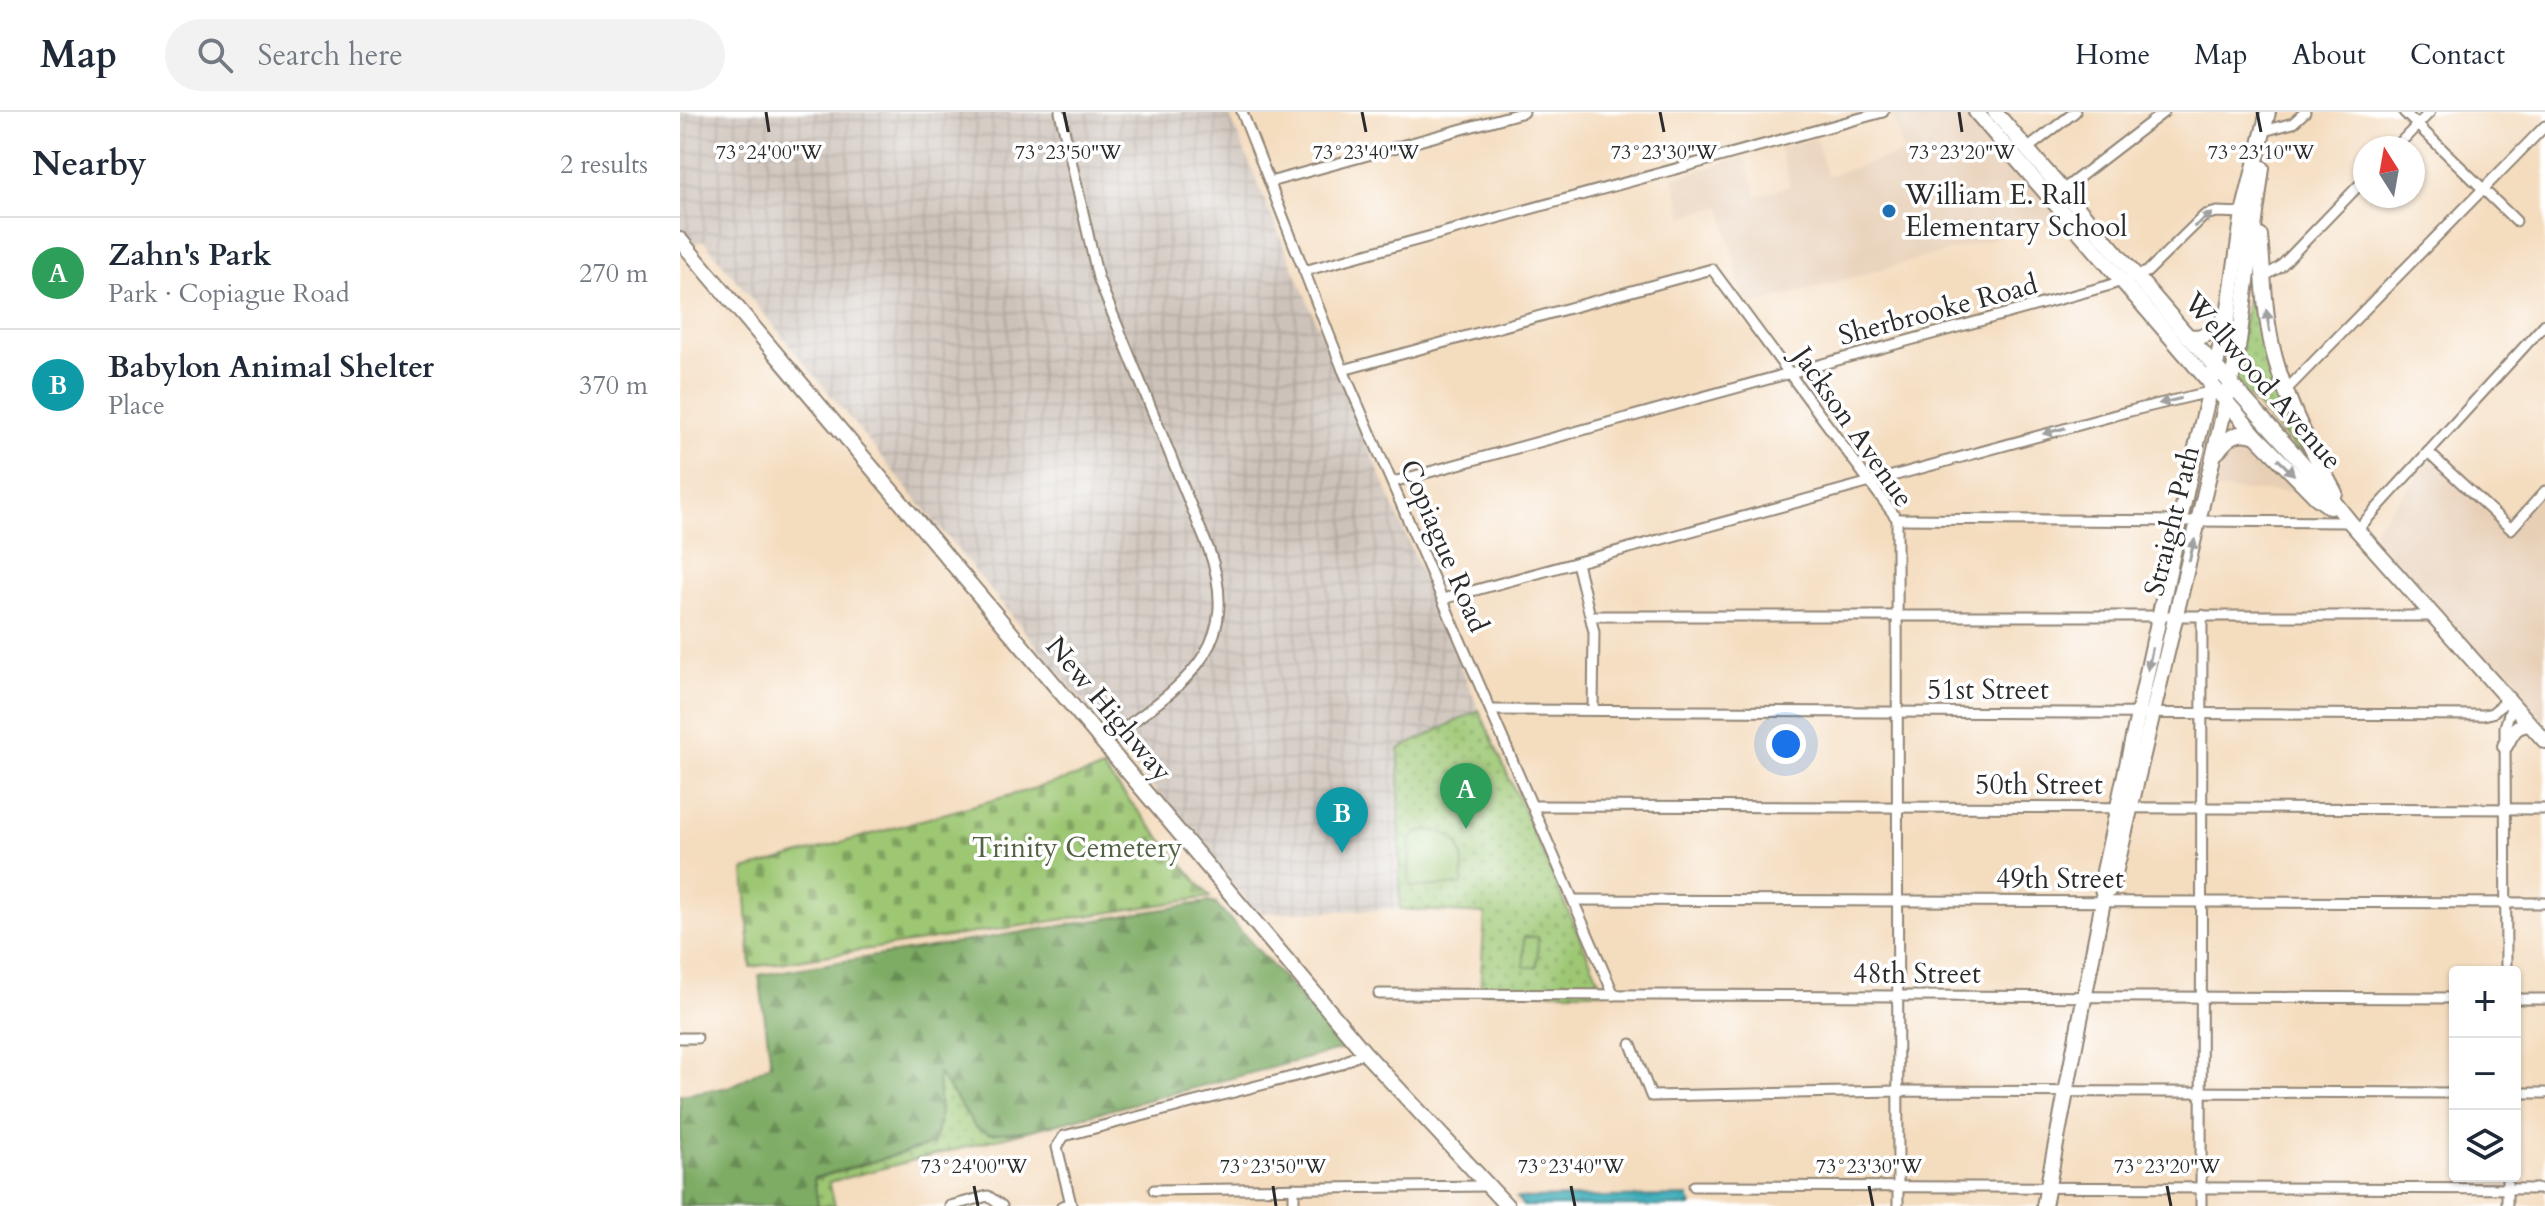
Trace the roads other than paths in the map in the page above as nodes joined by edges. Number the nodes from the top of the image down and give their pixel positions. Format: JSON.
{"nodes":[{"id":1,"x":1060,"y":112,"type":"edge"},
{"id":2,"x":1242,"y":112,"type":"edge"},
{"id":3,"x":1524,"y":112,"type":"edge"},
{"id":4,"x":1883,"y":112,"type":"edge"},
{"id":5,"x":1976,"y":112,"type":"edge"},
{"id":6,"x":2075,"y":112,"type":"edge"},
{"id":7,"x":2164,"y":112,"type":"edge"},
{"id":8,"x":2268,"y":112,"type":"edge"},
{"id":9,"x":2305,"y":112,"type":"edge"},
{"id":10,"x":2404,"y":112,"type":"edge"},
{"id":11,"x":2430,"y":112,"type":"edge"},
{"id":12,"x":1998,"y":113,"type":"edge"},
{"id":13,"x":2417,"y":125,"type":"junction"},
{"id":14,"x":2545,"y":126,"type":"edge"},
{"id":15,"x":2264,"y":131,"type":"junction"},
{"id":16,"x":2406,"y":136,"type":"edge"},
{"id":17,"x":2027,"y":149,"type":"junction"},
{"id":18,"x":1270,"y":182,"type":"junction"},
{"id":19,"x":2483,"y":189,"type":"junction"},
{"id":20,"x":2353,"y":191,"type":"edge"},
{"id":21,"x":2057,"y":195,"type":"junction"},
{"id":22,"x":2250,"y":212,"type":"junction"},
{"id":23,"x":2516,"y":221,"type":"dead end"},
{"id":24,"x":680,"y":240,"type":"edge"},
{"id":25,"x":1304,"y":271,"type":"junction"},
{"id":26,"x":2263,"y":277,"type":"junction"},
{"id":27,"x":2129,"y":278,"type":"junction"},
{"id":28,"x":2228,"y":315,"type":"junction"},
{"id":29,"x":2545,"y":324,"type":"edge"},
{"id":30,"x":2188,"y":336,"type":"junction"},
{"id":31,"x":1343,"y":370,"type":"junction"},
{"id":32,"x":1789,"y":373,"type":"junction"},
{"id":33,"x":2219,"y":386,"type":"junction"},
{"id":34,"x":2286,"y":390,"type":"junction"},
{"id":35,"x":2257,"y":437,"type":"junction"},
{"id":36,"x":2428,"y":452,"type":"junction"},
{"id":37,"x":2214,"y":455,"type":"junction"},
{"id":38,"x":2209,"y":479,"type":"junction"},
{"id":39,"x":1393,"y":482,"type":"junction"},
{"id":40,"x":1871,"y":482,"type":"junction"},
{"id":41,"x":2545,"y":491,"type":"edge"},
{"id":42,"x":1897,"y":519,"type":"junction"},
{"id":43,"x":2181,"y":521,"type":"junction"},
{"id":44,"x":2199,"y":521,"type":"junction"},
{"id":45,"x":2353,"y":526,"type":"junction"},
{"id":46,"x":1577,"y":563,"type":"junction"},
{"id":47,"x":1443,"y":599,"type":"junction"},
{"id":48,"x":2159,"y":615,"type":"junction"},
{"id":49,"x":2202,"y":615,"type":"junction"},
{"id":50,"x":1592,"y":616,"type":"junction"},
{"id":51,"x":1898,"y":616,"type":"junction"},
{"id":52,"x":2175,"y":616,"type":"junction"},
{"id":53,"x":2433,"y":616,"type":"junction"},
{"id":54,"x":2510,"y":702,"type":"junction"},
{"id":55,"x":1492,"y":710,"type":"junction"},
{"id":56,"x":1593,"y":710,"type":"junction"},
{"id":57,"x":1898,"y":712,"type":"junction"},
{"id":58,"x":2202,"y":712,"type":"junction"},
{"id":59,"x":2145,"y":713,"type":"junction"},
{"id":60,"x":2530,"y":724,"type":"junction"},
{"id":61,"x":2545,"y":741,"type":"edge"},
{"id":62,"x":1103,"y":744,"type":"junction"},
{"id":63,"x":2505,"y":746,"type":"junction"},
{"id":64,"x":1533,"y":806,"type":"junction"},
{"id":65,"x":1898,"y":807,"type":"junction"},
{"id":66,"x":2124,"y":807,"type":"junction"},
{"id":67,"x":2202,"y":807,"type":"junction"},
{"id":68,"x":2506,"y":808,"type":"junction"},
{"id":69,"x":2545,"y":809,"type":"edge"},
{"id":70,"x":2103,"y":899,"type":"junction"},
{"id":71,"x":1575,"y":900,"type":"junction"},
{"id":72,"x":1898,"y":901,"type":"junction"},
{"id":73,"x":2202,"y":902,"type":"junction"},
{"id":74,"x":2506,"y":903,"type":"junction"},
{"id":75,"x":2545,"y":903,"type":"edge"},
{"id":76,"x":2506,"y":966,"type":"edge"},
{"id":77,"x":1379,"y":994,"type":"dead end"},
{"id":78,"x":1614,"y":995,"type":"junction"},
{"id":79,"x":1898,"y":996,"type":"junction"},
{"id":80,"x":2083,"y":997,"type":"junction"},
{"id":81,"x":2202,"y":997,"type":"junction"},
{"id":82,"x":2449,"y":998,"type":"edge"},
{"id":83,"x":2521,"y":999,"type":"edge"},
{"id":84,"x":2545,"y":999,"type":"edge"},
{"id":85,"x":680,"y":1038,"type":"edge"},
{"id":86,"x":697,"y":1038,"type":"dead end"},
{"id":87,"x":1631,"y":1044,"type":"dead end"},
{"id":88,"x":1364,"y":1052,"type":"junction"},
{"id":89,"x":1898,"y":1091,"type":"junction"},
{"id":90,"x":2066,"y":1091,"type":"junction"},
{"id":91,"x":2202,"y":1092,"type":"junction"},
{"id":92,"x":2449,"y":1093,"type":"edge"},
{"id":93,"x":2521,"y":1093,"type":"edge"},
{"id":94,"x":2545,"y":1093,"type":"edge"},
{"id":95,"x":2507,"y":1182,"type":"edge"},
{"id":96,"x":1486,"y":1186,"type":"junction"},
{"id":97,"x":1694,"y":1186,"type":"dead end"},
{"id":98,"x":1898,"y":1187,"type":"junction"},
{"id":99,"x":2047,"y":1187,"type":"junction"},
{"id":100,"x":1294,"y":1188,"type":"junction"},
{"id":101,"x":2201,"y":1188,"type":"junction"},
{"id":102,"x":2507,"y":1189,"type":"junction"},
{"id":103,"x":2545,"y":1189,"type":"edge"},
{"id":104,"x":1154,"y":1190,"type":"dead end"},
{"id":105,"x":950,"y":1206,"type":"edge"},
{"id":106,"x":1002,"y":1206,"type":"edge"},
{"id":107,"x":1062,"y":1206,"type":"edge"},
{"id":108,"x":1294,"y":1206,"type":"edge"},
{"id":109,"x":1507,"y":1206,"type":"edge"},
{"id":110,"x":1898,"y":1206,"type":"edge"},
{"id":111,"x":2044,"y":1206,"type":"edge"},
{"id":112,"x":2201,"y":1206,"type":"edge"},
{"id":113,"x":2507,"y":1206,"type":"edge"}],
"edges":[{"from":1,"to":62,"type":"street"},
{"from":2,"to":18,"type":"street","name":"Copiague Road"},
{"from":3,"to":18,"type":"street"},
{"from":4,"to":25,"type":"street"},
{"from":5,"to":21,"type":"main road"},
{"from":6,"to":17,"type":"street"},
{"from":7,"to":21,"type":"street"},
{"from":8,"to":15,"type":"main road","name":"Straight Path"},
{"from":9,"to":15,"type":"street"},
{"from":10,"to":13,"type":"street"},
{"from":11,"to":13,"type":"street"},
{"from":12,"to":17,"type":"main road"},
{"from":13,"to":16,"type":"street"},
{"from":13,"to":19,"type":"street"},
{"from":14,"to":19,"type":"street"},
{"from":15,"to":22,"type":"main road","name":"Straight Path"},
{"from":17,"to":21,"type":"main road"},
{"from":18,"to":25,"type":"street","name":"Copiague Road"},
{"from":19,"to":23,"type":"street"},
{"from":19,"to":34,"type":"street"},
{"from":20,"to":26,"type":"street"},
{"from":21,"to":27,"type":"main road"},
{"from":22,"to":26,"type":"main road"},
{"from":27,"to":22,"type":"street","name":"Sherbrooke Road","one_way":true},
{"from":22,"to":28,"type":"main road","name":"Straight Path"},
{"from":22,"to":33,"type":"main road","name":"Straight Path"},
{"from":24,"to":62,"type":"main road","name":"New Highway"},
{"from":25,"to":31,"type":"street","name":"Copiague Road"},
{"from":34,"to":26,"type":"main road","one_way":true},
{"from":27,"to":30,"type":"main road","name":"Wellwood Avenue"},
{"from":27,"to":32,"type":"street","name":"Sherbrooke Road"},
{"from":27,"to":33,"type":"main road"},
{"from":28,"to":30,"type":"main road"},
{"from":28,"to":33,"type":"main road","name":"Straight Path"},
{"from":29,"to":36,"type":"street"},
{"from":30,"to":33,"type":"main road","name":"Wellwood Avenue"},
{"from":31,"to":32,"type":"street","name":"Jackson Avenue"},
{"from":31,"to":39,"type":"street","name":"Copiague Road"},
{"from":32,"to":39,"type":"street","name":"Sherbrooke Road"},
{"from":32,"to":40,"type":"street","name":"Jackson Avenue"},
{"from":33,"to":35,"type":"main road","name":"Wellwood Avenue"},
{"from":33,"to":37,"type":"main road","name":"Straight Path"},
{"from":33,"to":38,"type":"main road"},
{"from":33,"to":40,"type":"street","one_way":true},
{"from":33,"to":43,"type":"main road","name":"Straight Path"},
{"from":33,"to":45,"type":"main road","name":"Wellwood Avenue"},
{"from":34,"to":45,"type":"main road"},
{"from":35,"to":37,"type":"main road"},
{"from":35,"to":45,"type":"main road","name":"Wellwood Avenue","one_way":true},
{"from":36,"to":41,"type":"street"},
{"from":36,"to":45,"type":"street"},
{"from":37,"to":38,"type":"main road","name":"Straight Path"},
{"from":38,"to":44,"type":"main road","name":"Straight Path"},
{"from":39,"to":47,"type":"street","name":"Copiague Road"},
{"from":40,"to":42,"type":"street","name":"Jackson Avenue"},
{"from":40,"to":46,"type":"street"},
{"from":42,"to":43,"type":"street"},
{"from":42,"to":51,"type":"street","name":"Jackson Avenue"},
{"from":43,"to":44,"type":"street"},
{"from":43,"to":48,"type":"main road","name":"Straight Path"},
{"from":44,"to":45,"type":"street"},
{"from":52,"to":44,"type":"main road","name":"Straight Path","one_way":true},
{"from":45,"to":53,"type":"main road","name":"Wellwood Avenue"},
{"from":46,"to":47,"type":"street"},
{"from":46,"to":50,"type":"street"},
{"from":47,"to":55,"type":"street","name":"Copiague Road"},
{"from":48,"to":51,"type":"street"},
{"from":48,"to":52,"type":"street"},
{"from":48,"to":59,"type":"main road","name":"Straight Path","one_way":true},
{"from":49,"to":52,"type":"street"},
{"from":49,"to":53,"type":"street"},
{"from":49,"to":58,"type":"street"},
{"from":50,"to":51,"type":"street"},
{"from":50,"to":56,"type":"street"},
{"from":51,"to":57,"type":"street","name":"Jackson Avenue"},
{"from":52,"to":59,"type":"main road","name":"Straight Path"},
{"from":53,"to":54,"type":"main road","name":"Wellwood Avenue"},
{"from":54,"to":58,"type":"street","name":"51st Street"},
{"from":54,"to":60,"type":"main road","name":"Wellwood Avenue"},
{"from":54,"to":63,"type":"street"},
{"from":55,"to":56,"type":"street","name":"51st Street"},
{"from":55,"to":64,"type":"street","name":"Copiague Road"},
{"from":56,"to":57,"type":"street","name":"51st Street"},
{"from":57,"to":59,"type":"street","name":"51st Street"},
{"from":57,"to":65,"type":"street","name":"Jackson Avenue"},
{"from":58,"to":59,"type":"street","name":"51st Street"},
{"from":58,"to":67,"type":"street"},
{"from":59,"to":66,"type":"main road","name":"Straight Path"},
{"from":60,"to":61,"type":"main road","name":"Wellwood Avenue"},
{"from":60,"to":63,"type":"main road"},
{"from":62,"to":88,"type":"main road","name":"New Highway"},
{"from":63,"to":68,"type":"street"},
{"from":64,"to":65,"type":"street","name":"50th Street"},
{"from":64,"to":71,"type":"street","name":"Copiague Road"},
{"from":65,"to":66,"type":"street","name":"50th Street"},
{"from":65,"to":72,"type":"street","name":"Jackson Avenue"},
{"from":66,"to":67,"type":"street","name":"50th Street"},
{"from":66,"to":70,"type":"main road","name":"Straight Path"},
{"from":67,"to":68,"type":"street","name":"50th Street"},
{"from":67,"to":73,"type":"street"},
{"from":68,"to":69,"type":"street","name":"50th Street"},
{"from":68,"to":74,"type":"street"},
{"from":70,"to":72,"type":"street","name":"49th Street"},
{"from":70,"to":73,"type":"street","name":"49th Street"},
{"from":70,"to":80,"type":"main road","name":"Straight Path"},
{"from":71,"to":72,"type":"street","name":"49th Street"},
{"from":71,"to":78,"type":"street","name":"Copiague Road"},
{"from":72,"to":79,"type":"street","name":"Jackson Avenue"},
{"from":73,"to":74,"type":"street","name":"49th Street"},
{"from":73,"to":81,"type":"street"},
{"from":74,"to":75,"type":"street","name":"49th Street"},
{"from":74,"to":76,"type":"street"},
{"from":77,"to":78,"type":"street","name":"48th Street"},
{"from":78,"to":79,"type":"street","name":"48th Street"},
{"from":79,"to":80,"type":"street","name":"48th Street"},
{"from":79,"to":89,"type":"street","name":"Jackson Avenue"},
{"from":80,"to":81,"type":"street","name":"48th Street"},
{"from":80,"to":90,"type":"main road","name":"Straight Path"},
{"from":81,"to":82,"type":"street","name":"48th Street"},
{"from":81,"to":91,"type":"street"},
{"from":83,"to":84,"type":"street"},
{"from":85,"to":86,"type":"street"},
{"from":87,"to":89,"type":"street"},
{"from":88,"to":96,"type":"main road","name":"New Highway"},
{"from":88,"to":107,"type":"street"},
{"from":89,"to":90,"type":"street"},
{"from":89,"to":98,"type":"street","name":"Jackson Avenue"},
{"from":90,"to":91,"type":"street"},
{"from":90,"to":99,"type":"main road","name":"Straight Path"},
{"from":91,"to":92,"type":"street"},
{"from":91,"to":101,"type":"street"},
{"from":93,"to":94,"type":"street"},
{"from":95,"to":102,"type":"street"},
{"from":96,"to":100,"type":"street"},
{"from":96,"to":109,"type":"main road","name":"New Highway"},
{"from":97,"to":98,"type":"street"},
{"from":98,"to":99,"type":"street"},
{"from":98,"to":110,"type":"street","name":"Jackson Avenue"},
{"from":99,"to":101,"type":"street"},
{"from":99,"to":111,"type":"main road","name":"Straight Path"},
{"from":100,"to":104,"type":"street"},
{"from":100,"to":108,"type":"street"},
{"from":101,"to":102,"type":"street"},
{"from":101,"to":112,"type":"street"},
{"from":102,"to":103,"type":"street"},
{"from":102,"to":113,"type":"street"},
{"from":105,"to":106,"type":"street"}]}
